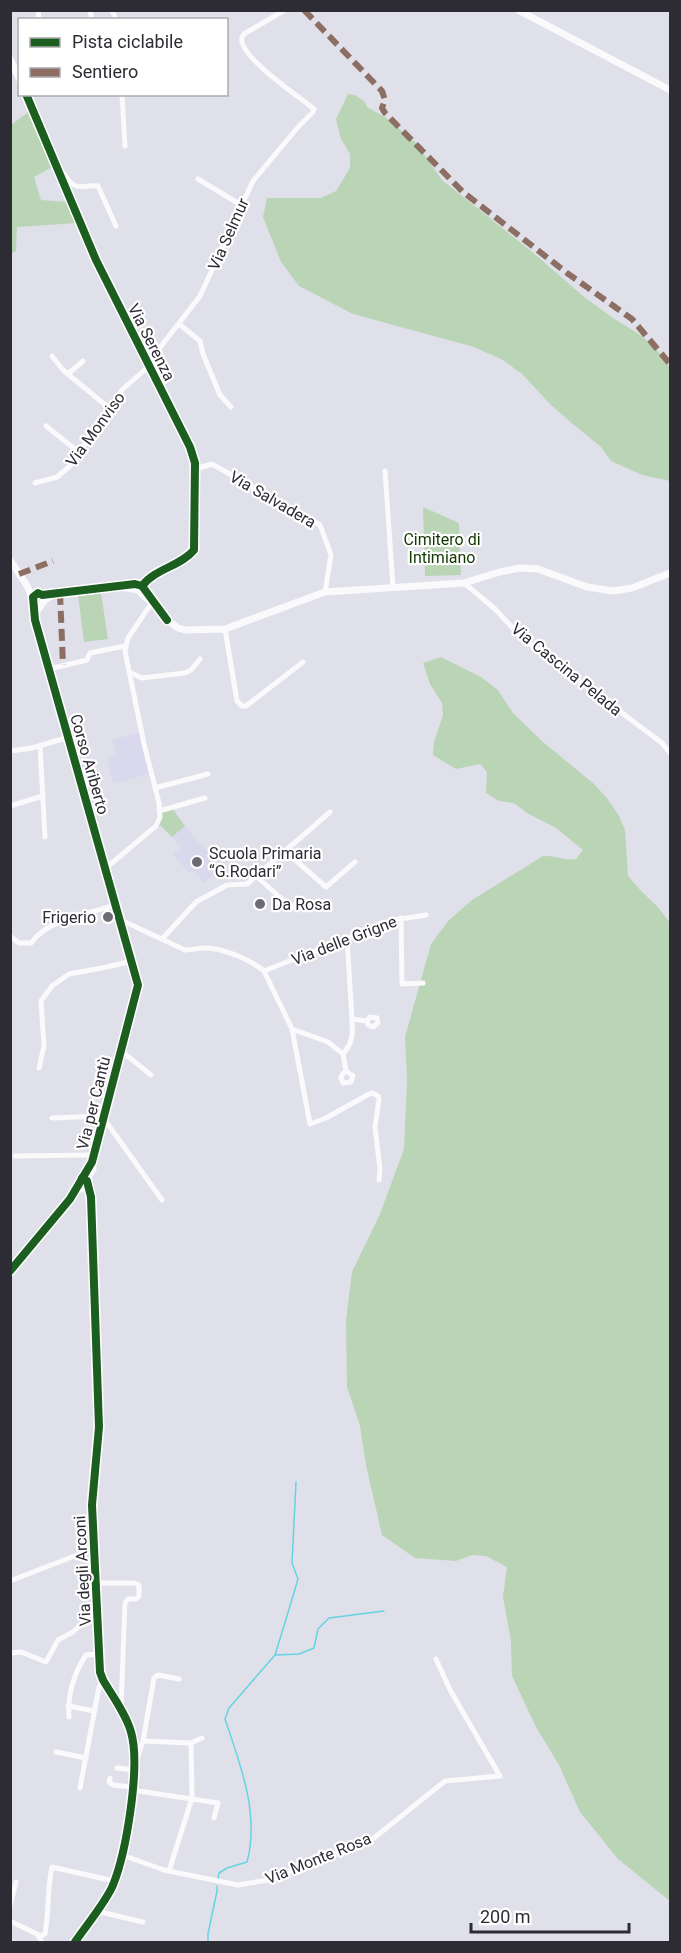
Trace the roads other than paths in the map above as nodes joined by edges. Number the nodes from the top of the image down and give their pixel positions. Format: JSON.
{"nodes":[{"id":1,"x":285,"y":10,"type":"edge"},
{"id":2,"x":518,"y":10,"type":"edge"},
{"id":3,"x":10,"y":59,"type":"edge"},
{"id":4,"x":18,"y":76,"type":"edge"},
{"id":5,"x":670,"y":90,"type":"edge"},
{"id":6,"x":27,"y":96,"type":"edge"},
{"id":7,"x":122,"y":96,"type":"edge"},
{"id":8,"x":125,"y":146,"type":"dead end"},
{"id":9,"x":57,"y":168,"type":"junction"},
{"id":10,"x":198,"y":179,"type":"dead end"},
{"id":11,"x":241,"y":205,"type":"junction"},
{"id":12,"x":116,"y":226,"type":"dead end"},
{"id":13,"x":179,"y":324,"type":"junction"},
{"id":14,"x":52,"y":356,"type":"dead end"},
{"id":15,"x":83,"y":361,"type":"dead end"},
{"id":16,"x":148,"y":365,"type":"junction"},
{"id":17,"x":68,"y":374,"type":"junction"},
{"id":18,"x":231,"y":407,"type":"dead end"},
{"id":19,"x":109,"y":408,"type":"junction"},
{"id":20,"x":46,"y":426,"type":"dead end"},
{"id":21,"x":80,"y":453,"type":"junction"},
{"id":22,"x":195,"y":470,"type":"junction"},
{"id":23,"x":385,"y":471,"type":"dead end"},
{"id":24,"x":35,"y":483,"type":"dead end"},
{"id":25,"x":10,"y":560,"type":"edge"},
{"id":26,"x":670,"y":573,"type":"edge"},
{"id":27,"x":464,"y":583,"type":"junction"},
{"id":28,"x":113,"y":586,"type":"junction"},
{"id":29,"x":142,"y":586,"type":"junction"},
{"id":30,"x":122,"y":587,"type":"junction"},
{"id":31,"x":393,"y":587,"type":"junction"},
{"id":32,"x":325,"y":592,"type":"junction"},
{"id":33,"x":38,"y":599,"type":"junction"},
{"id":34,"x":152,"y":602,"type":"junction"},
{"id":35,"x":225,"y":629,"type":"junction"},
{"id":36,"x":125,"y":646,"type":"junction"},
{"id":37,"x":200,"y":659,"type":"dead end"},
{"id":38,"x":303,"y":662,"type":"dead end"},
{"id":39,"x":49,"y":669,"type":"junction"},
{"id":40,"x":129,"y":672,"type":"junction"},
{"id":41,"x":69,"y":737,"type":"junction"},
{"id":42,"x":40,"y":746,"type":"junction"},
{"id":43,"x":10,"y":751,"type":"edge"},
{"id":44,"x":670,"y":753,"type":"edge"},
{"id":45,"x":208,"y":774,"type":"dead end"},
{"id":46,"x":155,"y":788,"type":"junction"},
{"id":47,"x":43,"y":796,"type":"junction"},
{"id":48,"x":205,"y":798,"type":"dead end"},
{"id":49,"x":10,"y":806,"type":"edge"},
{"id":50,"x":159,"y":811,"type":"junction"},
{"id":51,"x":330,"y":812,"type":"dead end"},
{"id":52,"x":45,"y":837,"type":"dead end"},
{"id":53,"x":285,"y":851,"type":"junction"},
{"id":54,"x":355,"y":862,"type":"dead end"},
{"id":55,"x":106,"y":868,"type":"junction"},
{"id":56,"x":256,"y":876,"type":"junction"},
{"id":57,"x":299,"y":900,"type":"dead end"},
{"id":58,"x":116,"y":905,"type":"junction"},
{"id":59,"x":426,"y":915,"type":"dead end"},
{"id":60,"x":401,"y":918,"type":"junction"},
{"id":61,"x":121,"y":920,"type":"junction"},
{"id":62,"x":10,"y":936,"type":"edge"},
{"id":63,"x":347,"y":938,"type":"junction"},
{"id":64,"x":162,"y":939,"type":"junction"},
{"id":65,"x":132,"y":961,"type":"junction"},
{"id":66,"x":264,"y":971,"type":"junction"},
{"id":67,"x":423,"y":983,"type":"dead end"},
{"id":68,"x":352,"y":1019,"type":"junction"},
{"id":69,"x":368,"y":1021,"type":"dead end"},
{"id":70,"x":292,"y":1029,"type":"junction"},
{"id":71,"x":120,"y":1050,"type":"junction"},
{"id":72,"x":342,"y":1054,"type":"junction"},
{"id":73,"x":39,"y":1068,"type":"dead end"},
{"id":74,"x":346,"y":1071,"type":"dead end"},
{"id":75,"x":151,"y":1075,"type":"dead end"},
{"id":76,"x":102,"y":1116,"type":"junction"},
{"id":77,"x":52,"y":1118,"type":"dead end"},
{"id":78,"x":15,"y":1156,"type":"dead end"},
{"id":79,"x":92,"y":1158,"type":"junction"},
{"id":80,"x":379,"y":1179,"type":"dead end"},
{"id":81,"x":85,"y":1180,"type":"junction"},
{"id":82,"x":78,"y":1192,"type":"junction"},
{"id":83,"x":91,"y":1196,"type":"junction"},
{"id":84,"x":70,"y":1199,"type":"junction"},
{"id":85,"x":162,"y":1200,"type":"dead end"},
{"id":86,"x":10,"y":1271,"type":"edge"},
{"id":87,"x":95,"y":1548,"type":"junction"},
{"id":88,"x":10,"y":1581,"type":"edge"},
{"id":89,"x":96,"y":1582,"type":"junction"},
{"id":90,"x":97,"y":1609,"type":"junction"},
{"id":91,"x":10,"y":1653,"type":"edge"},
{"id":92,"x":99,"y":1654,"type":"junction"},
{"id":93,"x":436,"y":1659,"type":"dead end"},
{"id":94,"x":179,"y":1679,"type":"dead end"},
{"id":95,"x":102,"y":1680,"type":"junction"},
{"id":96,"x":68,"y":1706,"type":"junction"},
{"id":97,"x":121,"y":1710,"type":"junction"},
{"id":98,"x":94,"y":1712,"type":"junction"},
{"id":99,"x":69,"y":1717,"type":"dead end"},
{"id":100,"x":202,"y":1738,"type":"dead end"},
{"id":101,"x":143,"y":1742,"type":"junction"},
{"id":102,"x":191,"y":1743,"type":"junction"},
{"id":103,"x":56,"y":1752,"type":"dead end"},
{"id":104,"x":86,"y":1758,"type":"junction"},
{"id":105,"x":135,"y":1767,"type":"junction"},
{"id":106,"x":117,"y":1768,"type":"dead end"},
{"id":107,"x":110,"y":1778,"type":"dead end"},
{"id":108,"x":80,"y":1788,"type":"dead end"},
{"id":109,"x":132,"y":1788,"type":"junction"},
{"id":110,"x":192,"y":1798,"type":"junction"},
{"id":111,"x":214,"y":1818,"type":"dead end"},
{"id":112,"x":122,"y":1855,"type":"junction"},
{"id":113,"x":169,"y":1871,"type":"junction"},
{"id":114,"x":114,"y":1881,"type":"junction"},
{"id":115,"x":16,"y":1882,"type":"dead end"},
{"id":116,"x":10,"y":1906,"type":"edge"},
{"id":117,"x":96,"y":1911,"type":"junction"},
{"id":118,"x":10,"y":1920,"type":"edge"},
{"id":119,"x":144,"y":1922,"type":"dead end"},
{"id":120,"x":41,"y":1940,"type":"edge"},
{"id":121,"x":75,"y":1942,"type":"edge"}],
"edges":[{"from":1,"to":11,"type":"street","name":"Via Selmur"},
{"from":2,"to":5,"type":"street"},
{"from":3,"to":4,"type":"street"},
{"from":6,"to":9,"type":"street","name":"Via Serenza"},
{"from":7,"to":8,"type":"street"},
{"from":9,"to":12,"type":"street"},
{"from":9,"to":16,"type":"street","name":"Via Serenza"},
{"from":10,"to":11,"type":"street"},
{"from":11,"to":13,"type":"street","name":"Via Selmur"},
{"from":13,"to":16,"type":"street","name":"Via Selmur"},
{"from":13,"to":18,"type":"street"},
{"from":14,"to":17,"type":"street"},
{"from":15,"to":17,"type":"street"},
{"from":16,"to":19,"type":"street","name":"Via Monviso"},
{"from":16,"to":22,"type":"street","name":"Via Serenza"},
{"from":17,"to":19,"type":"street"},
{"from":19,"to":21,"type":"street","name":"Via Monviso"},
{"from":20,"to":21,"type":"street"},
{"from":21,"to":24,"type":"street","name":"Via Monviso"},
{"from":22,"to":29,"type":"street","name":"Via Serenza"},
{"from":22,"to":32,"type":"street","name":"Via Salvadera"},
{"from":23,"to":31,"type":"street"},
{"from":25,"to":33,"type":"street"},
{"from":26,"to":27,"type":"street"},
{"from":27,"to":31,"type":"street"},
{"from":27,"to":44,"type":"street","name":"Via Cascina Pelada"},
{"from":28,"to":29,"type":"street"},
{"from":28,"to":30,"type":"street"},
{"from":28,"to":33,"type":"street"},
{"from":29,"to":30,"type":"street"},
{"from":29,"to":34,"type":"street"},
{"from":30,"to":34,"type":"street"},
{"from":31,"to":32,"type":"street"},
{"from":32,"to":35,"type":"street"},
{"from":33,"to":39,"type":"street","name":"Corso Ariberto"},
{"from":34,"to":35,"type":"street"},
{"from":34,"to":36,"type":"street"},
{"from":35,"to":38,"type":"street"},
{"from":36,"to":39,"type":"street"},
{"from":36,"to":40,"type":"street"},
{"from":37,"to":40,"type":"street"},
{"from":39,"to":41,"type":"street","name":"Corso Ariberto"},
{"from":40,"to":46,"type":"street"},
{"from":41,"to":42,"type":"street"},
{"from":41,"to":55,"type":"street","name":"Corso Ariberto"},
{"from":42,"to":43,"type":"street"},
{"from":42,"to":47,"type":"street"},
{"from":45,"to":46,"type":"street"},
{"from":46,"to":50,"type":"street"},
{"from":47,"to":49,"type":"street"},
{"from":47,"to":52,"type":"street"},
{"from":48,"to":50,"type":"street"},
{"from":50,"to":55,"type":"street"},
{"from":51,"to":53,"type":"street"},
{"from":53,"to":54,"type":"street"},
{"from":53,"to":56,"type":"street"},
{"from":55,"to":58,"type":"street","name":"Corso Ariberto"},
{"from":56,"to":57,"type":"street"},
{"from":56,"to":64,"type":"street"},
{"from":58,"to":61,"type":"street","name":"Corso Ariberto"},
{"from":58,"to":62,"type":"street"},
{"from":59,"to":60,"type":"street","name":"Via delle Grigne"},
{"from":60,"to":63,"type":"street","name":"Via delle Grigne"},
{"from":60,"to":67,"type":"street"},
{"from":61,"to":64,"type":"street"},
{"from":61,"to":65,"type":"street","name":"Via per Cantù"},
{"from":63,"to":66,"type":"street","name":"Via delle Grigne"},
{"from":63,"to":68,"type":"street"},
{"from":64,"to":66,"type":"street"},
{"from":65,"to":71,"type":"street","name":"Via per Cantù"},
{"from":65,"to":73,"type":"street"},
{"from":66,"to":70,"type":"street"},
{"from":68,"to":69,"type":"street"},
{"from":68,"to":72,"type":"street"},
{"from":70,"to":72,"type":"street"},
{"from":70,"to":80,"type":"street"},
{"from":71,"to":75,"type":"street","name":"Via per Cantù"},
{"from":71,"to":76,"type":"street","name":"Via per Cantù"},
{"from":72,"to":74,"type":"street"},
{"from":76,"to":77,"type":"street"},
{"from":76,"to":79,"type":"street","name":"Via per Cantù"},
{"from":76,"to":85,"type":"street"},
{"from":78,"to":79,"type":"street"},
{"from":79,"to":81,"type":"street","name":"Via per Cantù"},
{"from":81,"to":82,"type":"street"},
{"from":81,"to":83,"type":"street","name":"Via degli Arconi"},
{"from":81,"to":84,"type":"street","name":"Via per Cantù"},
{"from":82,"to":83,"type":"street"},
{"from":82,"to":84,"type":"street"},
{"from":83,"to":87,"type":"street","name":"Via degli Arconi"},
{"from":84,"to":86,"type":"street","name":"Via per Cantù"},
{"from":87,"to":88,"type":"street"},
{"from":87,"to":89,"type":"street","name":"Via degli Arconi"},
{"from":89,"to":90,"type":"street","name":"Via degli Arconi"},
{"from":89,"to":97,"type":"street"},
{"from":90,"to":91,"type":"street"},
{"from":90,"to":92,"type":"street","name":"Via degli Arconi"},
{"from":92,"to":95,"type":"street","name":"Via degli Arconi"},
{"from":92,"to":96,"type":"street"},
{"from":93,"to":113,"type":"street","name":"Via Monte Rosa"},
{"from":94,"to":101,"type":"street"},
{"from":95,"to":97,"type":"street","name":"Via degli Arconi"},
{"from":95,"to":98,"type":"street"},
{"from":96,"to":98,"type":"street"},
{"from":96,"to":99,"type":"street"},
{"from":97,"to":105,"type":"street","name":"Via degli Arconi"},
{"from":98,"to":104,"type":"street"},
{"from":100,"to":102,"type":"street"},
{"from":101,"to":102,"type":"street"},
{"from":101,"to":105,"type":"street"},
{"from":102,"to":110,"type":"street"},
{"from":103,"to":104,"type":"street"},
{"from":104,"to":108,"type":"street"},
{"from":105,"to":106,"type":"street"},
{"from":105,"to":109,"type":"street","name":"Via degli Arconi"},
{"from":107,"to":109,"type":"street"},
{"from":109,"to":110,"type":"street"},
{"from":109,"to":112,"type":"street","name":"Via degli Arconi"},
{"from":110,"to":111,"type":"street"},
{"from":110,"to":113,"type":"street"},
{"from":112,"to":113,"type":"street","name":"Via Monte Rosa"},
{"from":112,"to":114,"type":"street","name":"Via degli Arconi"},
{"from":114,"to":117,"type":"street","name":"Via degli Arconi"},
{"from":114,"to":120,"type":"street"},
{"from":115,"to":116,"type":"street"},
{"from":117,"to":119,"type":"street"},
{"from":117,"to":121,"type":"street","name":"Via degli Arconi"},
{"from":118,"to":120,"type":"street"}]}
